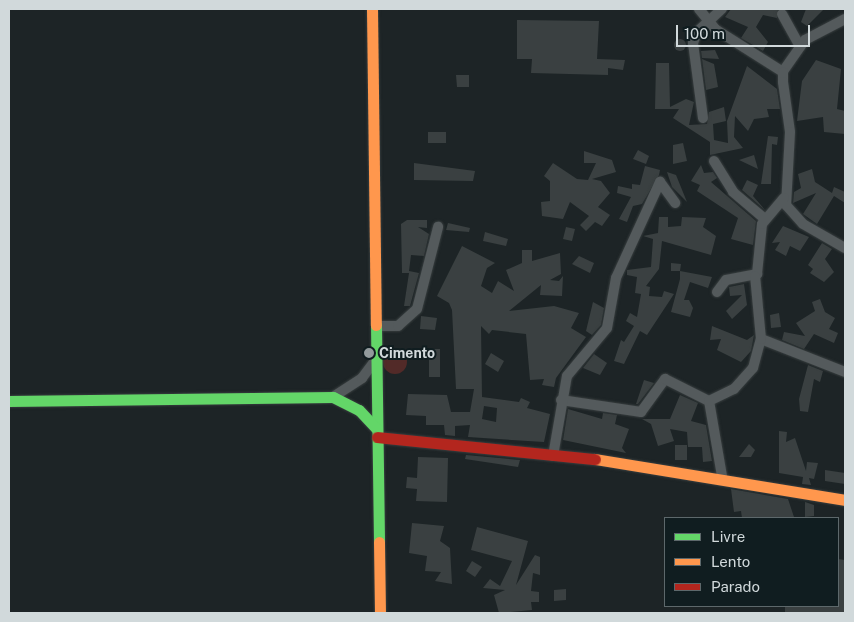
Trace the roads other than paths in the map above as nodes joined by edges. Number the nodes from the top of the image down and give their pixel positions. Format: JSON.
{"nodes":[{"id":1,"x":372,"y":9,"type":"edge"},
{"id":2,"x":699,"y":9,"type":"edge"},
{"id":3,"x":722,"y":9,"type":"edge"},
{"id":4,"x":782,"y":14,"type":"dead end"},
{"id":5,"x":845,"y":19,"type":"edge"},
{"id":6,"x":708,"y":22,"type":"junction"},
{"id":7,"x":800,"y":46,"type":"junction"},
{"id":8,"x":784,"y":72,"type":"junction"},
{"id":9,"x":703,"y":118,"type":"dead end"},
{"id":10,"x":714,"y":161,"type":"dead end"},
{"id":11,"x":784,"y":198,"type":"junction"},
{"id":12,"x":675,"y":203,"type":"dead end"},
{"id":13,"x":765,"y":219,"type":"junction"},
{"id":14,"x":438,"y":227,"type":"dead end"},
{"id":15,"x":845,"y":248,"type":"edge"},
{"id":16,"x":755,"y":276,"type":"junction"},
{"id":17,"x":717,"y":292,"type":"dead end"},
{"id":18,"x":377,"y":326,"type":"junction"},
{"id":19,"x":761,"y":339,"type":"junction"},
{"id":20,"x":377,"y":358,"type":"junction"},
{"id":21,"x":844,"y":370,"type":"edge"},
{"id":22,"x":333,"y":397,"type":"junction"},
{"id":23,"x":562,"y":400,"type":"junction"},
{"id":24,"x":9,"y":401,"type":"edge"},
{"id":25,"x":709,"y":401,"type":"junction"},
{"id":26,"x":376,"y":432,"type":"junction"},
{"id":27,"x":553,"y":456,"type":"junction"},
{"id":28,"x":722,"y":476,"type":"junction"},
{"id":29,"x":845,"y":500,"type":"edge"},
{"id":30,"x":380,"y":613,"type":"edge"}],
"edges":[{"from":1,"to":18,"type":"street"},
{"from":2,"to":6,"type":"street"},
{"from":3,"to":6,"type":"street"},
{"from":4,"to":7,"type":"street"},
{"from":5,"to":7,"type":"street"},
{"from":6,"to":8,"type":"street"},
{"from":6,"to":9,"type":"street"},
{"from":7,"to":8,"type":"street"},
{"from":8,"to":11,"type":"street"},
{"from":10,"to":13,"type":"street"},
{"from":11,"to":13,"type":"street"},
{"from":11,"to":15,"type":"street"},
{"from":12,"to":23,"type":"street"},
{"from":13,"to":16,"type":"street"},
{"from":14,"to":18,"type":"street"},
{"from":16,"to":17,"type":"street"},
{"from":16,"to":19,"type":"street"},
{"from":18,"to":20,"type":"street"},
{"from":19,"to":21,"type":"street"},
{"from":19,"to":25,"type":"street"},
{"from":20,"to":22,"type":"street"},
{"from":20,"to":26,"type":"street"},
{"from":22,"to":24,"type":"street"},
{"from":22,"to":26,"type":"street"},
{"from":23,"to":25,"type":"street"},
{"from":23,"to":27,"type":"street"},
{"from":25,"to":28,"type":"street"},
{"from":26,"to":27,"type":"street"},
{"from":26,"to":30,"type":"street"},
{"from":27,"to":28,"type":"street"},
{"from":28,"to":29,"type":"street"}]}
